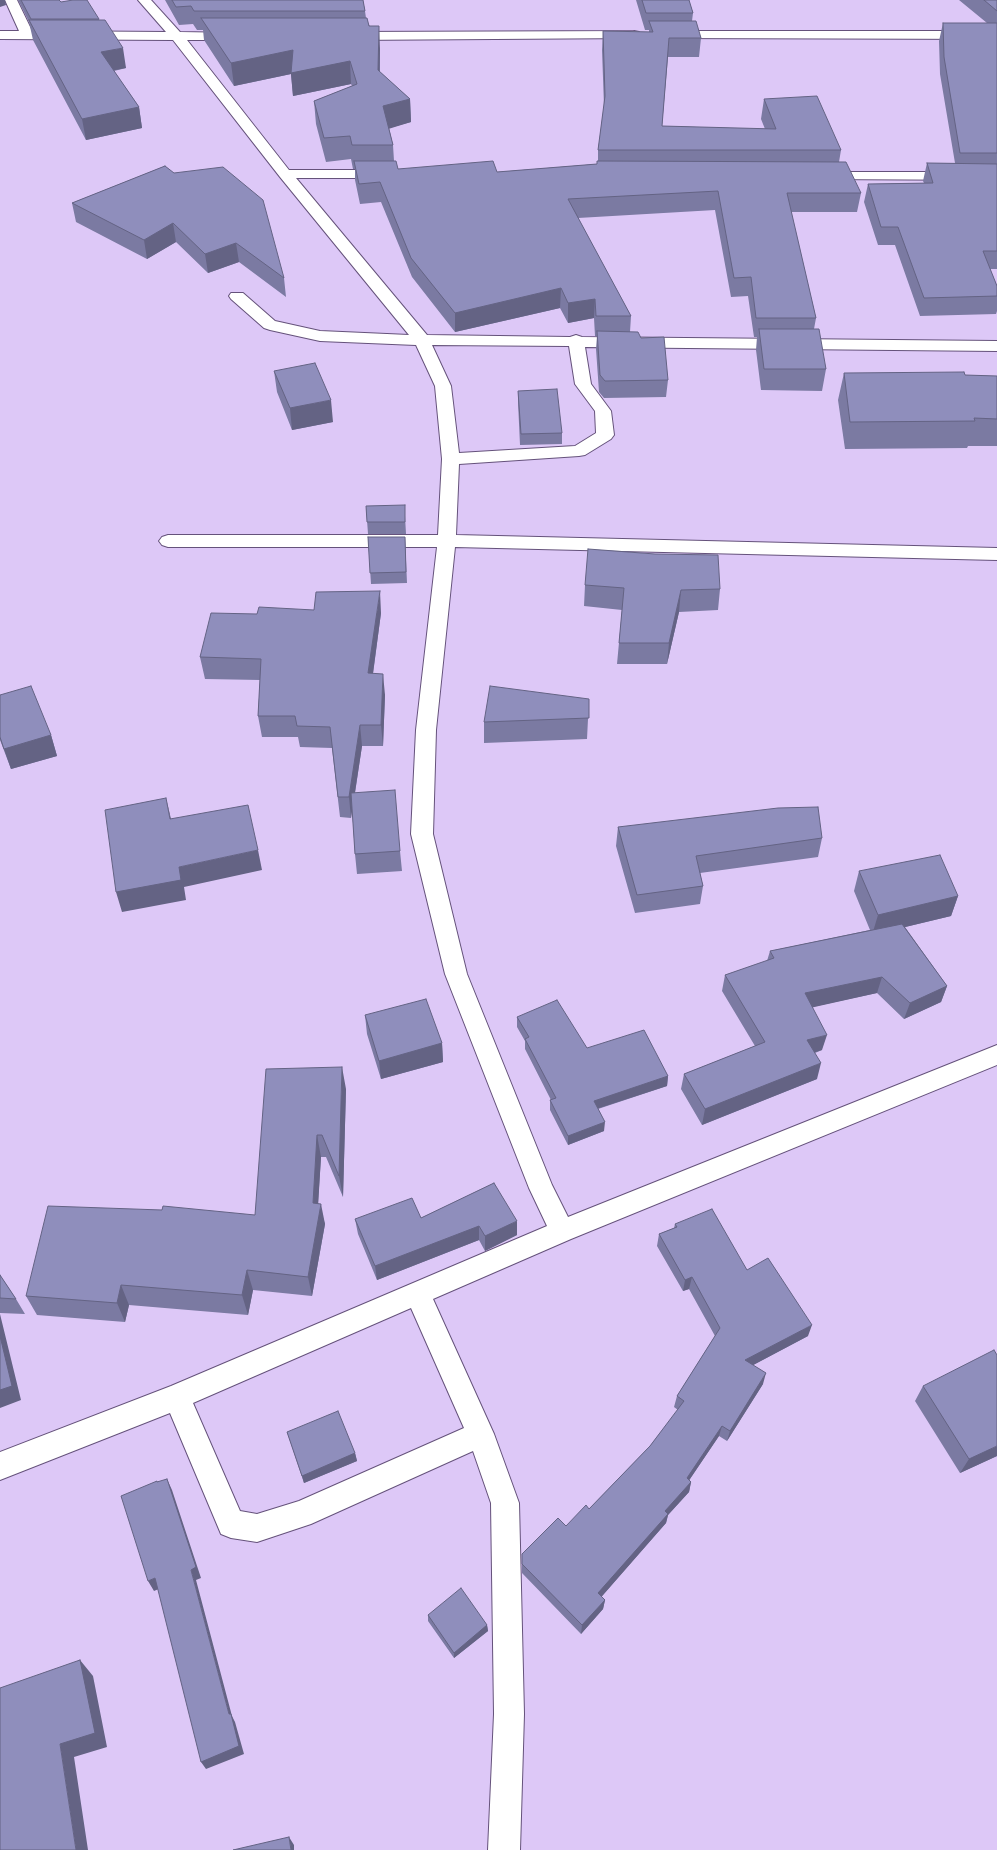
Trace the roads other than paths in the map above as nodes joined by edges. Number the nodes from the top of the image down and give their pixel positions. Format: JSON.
{"nodes":[{"id":1,"x":11,"y":0,"type":"edge"},
{"id":2,"x":144,"y":0,"type":"edge"},
{"id":3,"x":0,"y":35,"type":"edge"},
{"id":4,"x":27,"y":35,"type":"junction"},
{"id":5,"x":644,"y":35,"type":"edge"},
{"id":6,"x":660,"y":35,"type":"edge"},
{"id":7,"x":997,"y":35,"type":"edge"},
{"id":8,"x":177,"y":36,"type":"junction"},
{"id":9,"x":248,"y":36,"type":"edge"},
{"id":10,"x":335,"y":36,"type":"edge"},
{"id":11,"x":285,"y":174,"type":"junction"},
{"id":12,"x":403,"y":174,"type":"edge"},
{"id":13,"x":807,"y":176,"type":"edge"},
{"id":14,"x":997,"y":176,"type":"edge"},
{"id":15,"x":237,"y":296,"type":"dead end"},
{"id":16,"x":422,"y":340,"type":"junction"},
{"id":17,"x":576,"y":340,"type":"junction"},
{"id":18,"x":997,"y":346,"type":"edge"},
{"id":19,"x":451,"y":458,"type":"junction"},
{"id":20,"x":168,"y":541,"type":"dead end"},
{"id":21,"x":447,"y":541,"type":"junction"},
{"id":22,"x":997,"y":554,"type":"edge"},
{"id":23,"x":997,"y":1055,"type":"edge"},
{"id":24,"x":562,"y":1231,"type":"junction"},
{"id":25,"x":418,"y":1294,"type":"junction"},
{"id":26,"x":177,"y":1398,"type":"junction"},
{"id":27,"x":480,"y":1434,"type":"junction"},
{"id":28,"x":0,"y":1466,"type":"edge"},
{"id":29,"x":504,"y":1850,"type":"edge"}],
"edges":[{"from":1,"to":4,"type":"street"},
{"from":2,"to":8,"type":"street"},
{"from":3,"to":4,"type":"street"},
{"from":4,"to":8,"type":"street"},
{"from":5,"to":10,"type":"street"},
{"from":6,"to":7,"type":"street"},
{"from":8,"to":9,"type":"street"},
{"from":8,"to":11,"type":"street"},
{"from":11,"to":12,"type":"street"},
{"from":11,"to":16,"type":"street"},
{"from":13,"to":14,"type":"street"},
{"from":15,"to":16,"type":"street"},
{"from":16,"to":17,"type":"street"},
{"from":16,"to":19,"type":"street"},
{"from":17,"to":18,"type":"street"},
{"from":17,"to":19,"type":"street"},
{"from":19,"to":21,"type":"street"},
{"from":20,"to":21,"type":"street"},
{"from":21,"to":22,"type":"street"},
{"from":21,"to":24,"type":"street"},
{"from":23,"to":24,"type":"street"},
{"from":24,"to":25,"type":"street"},
{"from":25,"to":26,"type":"street"},
{"from":25,"to":27,"type":"street"},
{"from":26,"to":27,"type":"street"},
{"from":26,"to":28,"type":"street"},
{"from":27,"to":29,"type":"street"}]}
